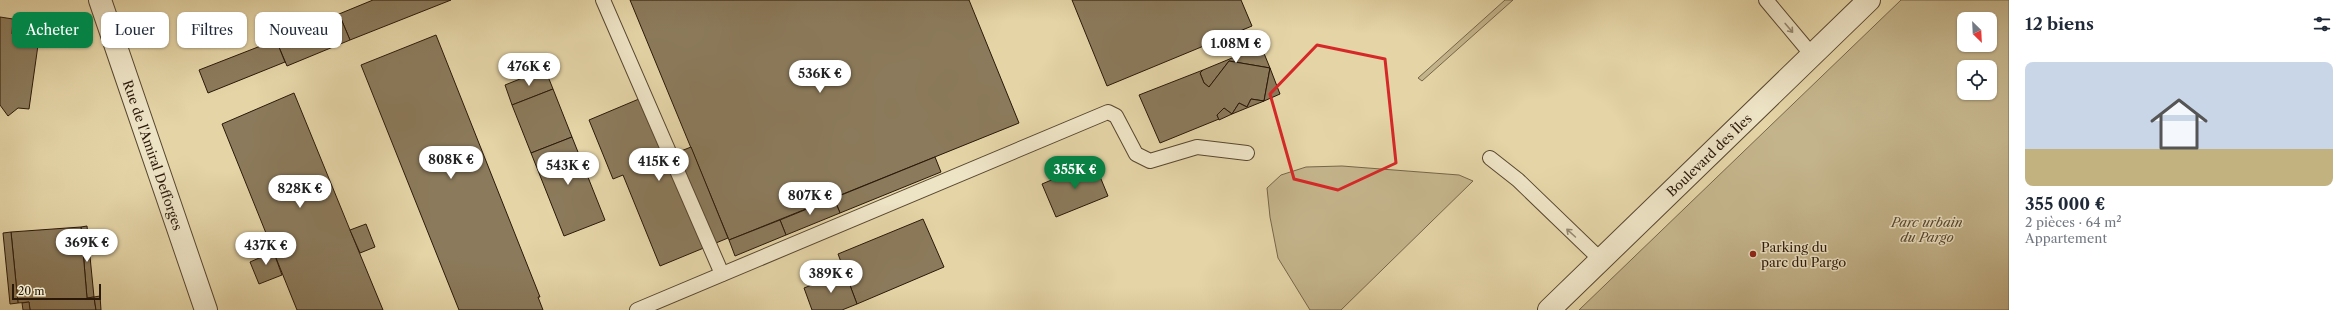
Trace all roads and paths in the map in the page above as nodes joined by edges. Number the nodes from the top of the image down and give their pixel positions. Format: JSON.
{"nodes":[{"id":1,"x":100,"y":0,"type":"edge"},
{"id":2,"x":603,"y":0,"type":"edge"},
{"id":3,"x":1766,"y":0,"type":"edge"},
{"id":4,"x":1869,"y":0,"type":"edge"},
{"id":5,"x":1812,"y":55,"type":"junction"},
{"id":6,"x":1247,"y":153,"type":"dead end"},
{"id":7,"x":1490,"y":158,"type":"dead end"},
{"id":8,"x":1600,"y":259,"type":"junction"},
{"id":9,"x":722,"y":274,"type":"junction"},
{"id":10,"x":206,"y":310,"type":"edge"},
{"id":11,"x":637,"y":310,"type":"edge"},
{"id":12,"x":1549,"y":310,"type":"edge"}],
"edges":[{"from":1,"to":10,"type":"street","name":"Rue de l'Amiral Defforges"},
{"from":2,"to":9,"type":"lane"},
{"from":3,"to":5,"type":"lane","one_way":true},
{"from":4,"to":5,"type":"street","name":"Boulevard des Îles"},
{"from":5,"to":8,"type":"street","name":"Boulevard des Îles"},
{"from":6,"to":9,"type":"lane"},
{"from":8,"to":7,"type":"lane","one_way":true},
{"from":8,"to":12,"type":"street","name":"Boulevard des Îles"},
{"from":9,"to":11,"type":"lane"}]}
